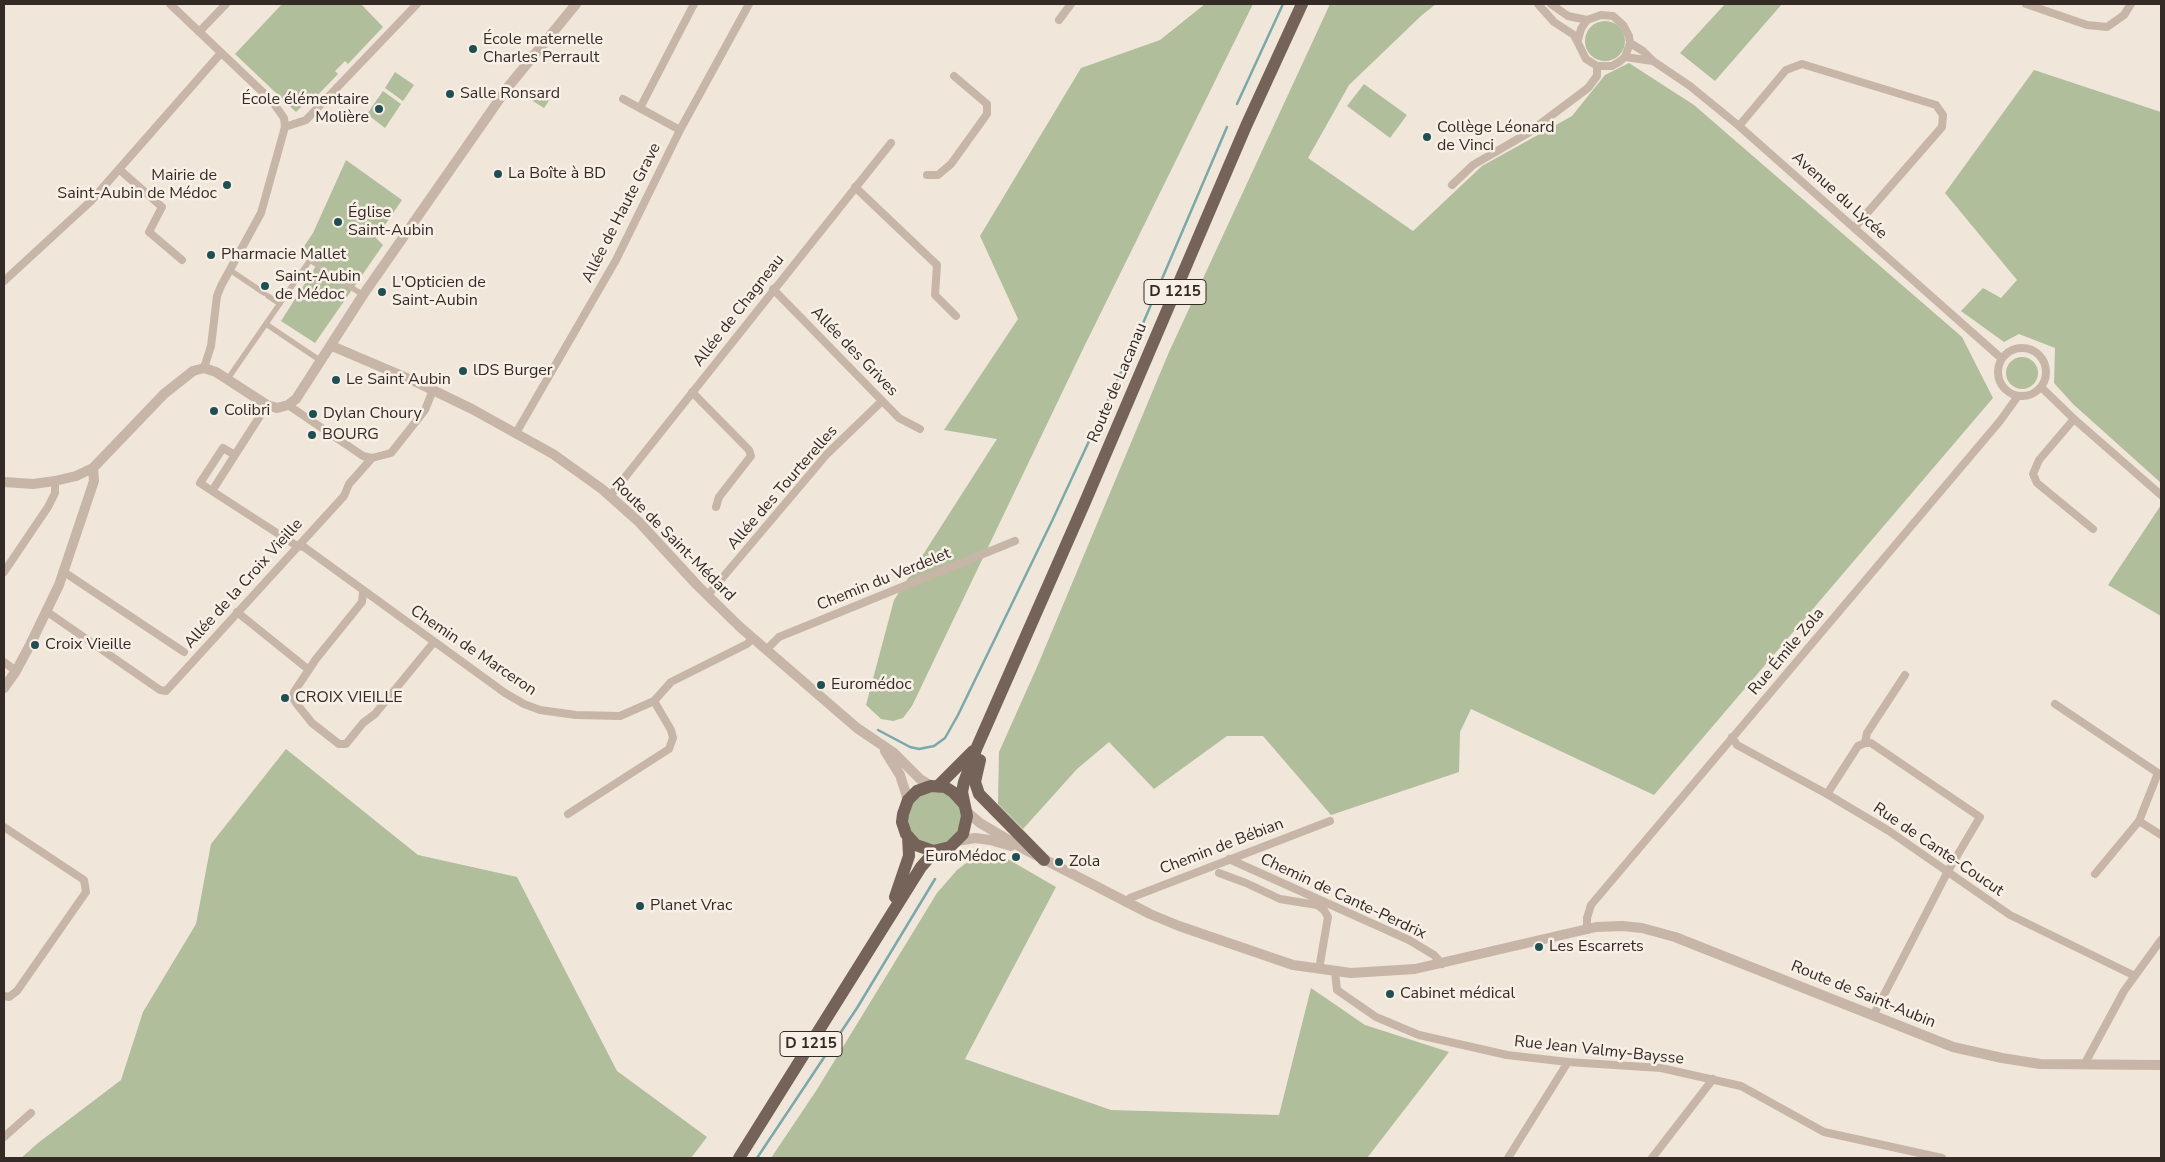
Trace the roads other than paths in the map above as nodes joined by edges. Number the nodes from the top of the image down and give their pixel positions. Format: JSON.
{"nodes":[{"id":1,"x":170,"y":4,"type":"edge"},
{"id":2,"x":226,"y":4,"type":"edge"},
{"id":3,"x":417,"y":4,"type":"edge"},
{"id":4,"x":576,"y":4,"type":"edge"},
{"id":5,"x":694,"y":4,"type":"edge"},
{"id":6,"x":749,"y":4,"type":"edge"},
{"id":7,"x":1071,"y":4,"type":"edge"},
{"id":8,"x":1302,"y":4,"type":"edge"},
{"id":9,"x":1538,"y":4,"type":"edge"},
{"id":10,"x":1551,"y":4,"type":"edge"},
{"id":11,"x":2026,"y":4,"type":"edge"},
{"id":12,"x":2131,"y":4,"type":"edge"},
{"id":13,"x":1060,"y":20,"type":"dead end"},
{"id":14,"x":1588,"y":20,"type":"junction"},
{"id":15,"x":199,"y":32,"type":"junction"},
{"id":16,"x":1578,"y":40,"type":"junction"},
{"id":17,"x":1630,"y":43,"type":"junction"},
{"id":18,"x":222,"y":54,"type":"junction"},
{"id":19,"x":1625,"y":57,"type":"junction"},
{"id":20,"x":1653,"y":62,"type":"junction"},
{"id":21,"x":1597,"y":66,"type":"junction"},
{"id":22,"x":954,"y":76,"type":"dead end"},
{"id":23,"x":624,"y":99,"type":"dead end"},
{"id":24,"x":640,"y":108,"type":"junction"},
{"id":25,"x":1739,"y":126,"type":"junction"},
{"id":26,"x":285,"y":127,"type":"junction"},
{"id":27,"x":680,"y":130,"type":"junction"},
{"id":28,"x":891,"y":143,"type":"dead end"},
{"id":29,"x":120,"y":170,"type":"junction"},
{"id":30,"x":926,"y":175,"type":"dead end"},
{"id":31,"x":1452,"y":185,"type":"dead end"},
{"id":32,"x":855,"y":187,"type":"junction"},
{"id":33,"x":1854,"y":228,"type":"junction"},
{"id":34,"x":182,"y":260,"type":"dead end"},
{"id":35,"x":230,"y":270,"type":"junction"},
{"id":36,"x":4,"y":281,"type":"edge"},
{"id":37,"x":773,"y":289,"type":"junction"},
{"id":38,"x":363,"y":295,"type":"junction"},
{"id":39,"x":280,"y":304,"type":"junction"},
{"id":40,"x":956,"y":316,"type":"dead end"},
{"id":41,"x":266,"y":324,"type":"junction"},
{"id":42,"x":332,"y":346,"type":"junction"},
{"id":43,"x":2001,"y":358,"type":"junction"},
{"id":44,"x":321,"y":360,"type":"junction"},
{"id":45,"x":204,"y":368,"type":"junction"},
{"id":46,"x":227,"y":380,"type":"junction"},
{"id":47,"x":2041,"y":387,"type":"junction"},
{"id":48,"x":433,"y":390,"type":"junction"},
{"id":49,"x":692,"y":392,"type":"junction"},
{"id":50,"x":2018,"y":396,"type":"junction"},
{"id":51,"x":882,"y":401,"type":"junction"},
{"id":52,"x":267,"y":405,"type":"junction"},
{"id":53,"x":288,"y":405,"type":"junction"},
{"id":54,"x":2074,"y":419,"type":"junction"},
{"id":55,"x":920,"y":429,"type":"dead end"},
{"id":56,"x":516,"y":433,"type":"junction"},
{"id":57,"x":235,"y":455,"type":"junction"},
{"id":58,"x":372,"y":458,"type":"junction"},
{"id":59,"x":93,"y":468,"type":"junction"},
{"id":60,"x":55,"y":481,"type":"junction"},
{"id":61,"x":4,"y":482,"type":"edge"},
{"id":62,"x":212,"y":491,"type":"junction"},
{"id":63,"x":610,"y":496,"type":"junction"},
{"id":64,"x":2161,"y":496,"type":"edge"},
{"id":65,"x":716,"y":507,"type":"dead end"},
{"id":66,"x":2094,"y":530,"type":"dead end"},
{"id":67,"x":1015,"y":542,"type":"dead end"},
{"id":68,"x":297,"y":546,"type":"junction"},
{"id":69,"x":4,"y":572,"type":"edge"},
{"id":70,"x":64,"y":572,"type":"junction"},
{"id":71,"x":363,"y":592,"type":"junction"},
{"id":72,"x":707,"y":596,"type":"junction"},
{"id":73,"x":46,"y":611,"type":"junction"},
{"id":74,"x":237,"y":612,"type":"junction"},
{"id":75,"x":753,"y":638,"type":"junction"},
{"id":76,"x":434,"y":642,"type":"junction"},
{"id":77,"x":766,"y":650,"type":"junction"},
{"id":78,"x":184,"y":652,"type":"dead end"},
{"id":79,"x":4,"y":662,"type":"edge"},
{"id":80,"x":308,"y":670,"type":"junction"},
{"id":81,"x":16,"y":671,"type":"junction"},
{"id":82,"x":1011,"y":672,"type":"junction"},
{"id":83,"x":1905,"y":675,"type":"dead end"},
{"id":84,"x":4,"y":688,"type":"edge"},
{"id":85,"x":654,"y":701,"type":"junction"},
{"id":86,"x":2055,"y":704,"type":"dead end"},
{"id":87,"x":1732,"y":737,"type":"junction"},
{"id":88,"x":1865,"y":743,"type":"junction"},
{"id":89,"x":880,"y":745,"type":"junction"},
{"id":90,"x":977,"y":747,"type":"junction"},
{"id":91,"x":935,"y":786,"type":"junction"},
{"id":92,"x":1827,"y":794,"type":"junction"},
{"id":93,"x":908,"y":800,"type":"junction"},
{"id":94,"x":965,"y":807,"type":"junction"},
{"id":95,"x":568,"y":814,"type":"dead end"},
{"id":96,"x":1330,"y":821,"type":"dead end"},
{"id":97,"x":2139,"y":821,"type":"junction"},
{"id":98,"x":4,"y":827,"type":"edge"},
{"id":99,"x":2161,"y":835,"type":"edge"},
{"id":100,"x":908,"y":836,"type":"junction"},
{"id":101,"x":957,"y":842,"type":"junction"},
{"id":102,"x":1024,"y":849,"type":"junction"},
{"id":103,"x":941,"y":850,"type":"junction"},
{"id":104,"x":1229,"y":859,"type":"junction"},
{"id":105,"x":1044,"y":860,"type":"junction"},
{"id":106,"x":1948,"y":871,"type":"junction"},
{"id":107,"x":1218,"y":874,"type":"dead end"},
{"id":108,"x":2095,"y":874,"type":"dead end"},
{"id":109,"x":1126,"y":902,"type":"junction"},
{"id":110,"x":881,"y":929,"type":"junction"},
{"id":111,"x":1587,"y":930,"type":"junction"},
{"id":112,"x":2161,"y":940,"type":"edge"},
{"id":113,"x":1442,"y":964,"type":"junction"},
{"id":114,"x":1319,"y":969,"type":"junction"},
{"id":115,"x":1335,"y":972,"type":"junction"},
{"id":116,"x":2134,"y":976,"type":"junction"},
{"id":117,"x":4,"y":996,"type":"edge"},
{"id":118,"x":1873,"y":1016,"type":"junction"},
{"id":119,"x":1568,"y":1062,"type":"junction"},
{"id":120,"x":2161,"y":1064,"type":"edge"},
{"id":121,"x":2084,"y":1065,"type":"junction"},
{"id":122,"x":1713,"y":1079,"type":"junction"},
{"id":123,"x":31,"y":1113,"type":"dead end"},
{"id":124,"x":4,"y":1137,"type":"edge"},
{"id":125,"x":739,"y":1158,"type":"edge"},
{"id":126,"x":1508,"y":1158,"type":"edge"},
{"id":127,"x":1652,"y":1158,"type":"edge"},
{"id":128,"x":1942,"y":1158,"type":"edge"}],
"edges":[{"from":1,"to":15,"type":"street"},
{"from":2,"to":15,"type":"street"},
{"from":3,"to":26,"type":"street"},
{"from":4,"to":38,"type":"street"},
{"from":5,"to":24,"type":"street"},
{"from":6,"to":27,"type":"street","name":"Allée de Haute Grave"},
{"from":7,"to":13,"type":"street"},
{"from":8,"to":82,"type":"main road","name":"Route de Lacanau","number":"D 1215"},
{"from":9,"to":16,"type":"street"},
{"from":10,"to":14,"type":"street"},
{"from":11,"to":12,"type":"street"},
{"from":14,"to":16,"type":"street"},
{"from":14,"to":17,"type":"street"},
{"from":15,"to":18,"type":"street"},
{"from":16,"to":21,"type":"street"},
{"from":17,"to":19,"type":"street"},
{"from":17,"to":20,"type":"street","name":"Avenue du Lycée"},
{"from":18,"to":26,"type":"street"},
{"from":18,"to":29,"type":"street"},
{"from":19,"to":20,"type":"street","name":"Avenue du Lycée"},
{"from":19,"to":21,"type":"street"},
{"from":20,"to":25,"type":"street","name":"Avenue du Lycée"},
{"from":21,"to":31,"type":"street"},
{"from":22,"to":30,"type":"street"},
{"from":23,"to":24,"type":"street"},
{"from":24,"to":27,"type":"street"},
{"from":25,"to":33,"type":"street","name":"Avenue du Lycée"},
{"from":25,"to":33,"type":"street"},
{"from":26,"to":35,"type":"street"},
{"from":27,"to":56,"type":"street","name":"Allée de Haute Grave"},
{"from":28,"to":32,"type":"street","name":"Allée de Chagneau"},
{"from":29,"to":34,"type":"street"},
{"from":29,"to":36,"type":"street"},
{"from":32,"to":37,"type":"street","name":"Allée de Chagneau"},
{"from":32,"to":40,"type":"street"},
{"from":33,"to":43,"type":"street","name":"Avenue du Lycée"},
{"from":35,"to":39,"type":"street"},
{"from":35,"to":45,"type":"street"},
{"from":37,"to":49,"type":"street","name":"Allée de Chagneau"},
{"from":37,"to":51,"type":"street","name":"Allée des Grives"},
{"from":38,"to":39,"type":"street"},
{"from":38,"to":42,"type":"street"},
{"from":39,"to":41,"type":"street"},
{"from":41,"to":44,"type":"street"},
{"from":41,"to":46,"type":"street"},
{"from":42,"to":44,"type":"street"},
{"from":42,"to":48,"type":"street","name":"Route de Saint-Médard"},
{"from":43,"to":47,"type":"street"},
{"from":43,"to":50,"type":"street"},
{"from":44,"to":53,"type":"street"},
{"from":45,"to":46,"type":"street"},
{"from":45,"to":59,"type":"street"},
{"from":46,"to":52,"type":"street"},
{"from":47,"to":50,"type":"street"},
{"from":47,"to":54,"type":"street"},
{"from":48,"to":56,"type":"street","name":"Route de Saint-Médard"},
{"from":48,"to":58,"type":"street","name":"Allée de la Croix Vieille"},
{"from":49,"to":63,"type":"street","name":"Allée de Chagneau"},
{"from":49,"to":65,"type":"street"},
{"from":50,"to":87,"type":"street","name":"Rue Émile Zola"},
{"from":51,"to":55,"type":"street","name":"Allée des Grives"},
{"from":51,"to":72,"type":"street","name":"Allée des Tourterelles"},
{"from":52,"to":53,"type":"street"},
{"from":52,"to":57,"type":"street"},
{"from":53,"to":58,"type":"street"},
{"from":54,"to":64,"type":"street"},
{"from":54,"to":66,"type":"street"},
{"from":56,"to":63,"type":"street","name":"Route de Saint-Médard"},
{"from":57,"to":62,"type":"street"},
{"from":57,"to":62,"type":"street"},
{"from":58,"to":68,"type":"street","name":"Allée de la Croix Vieille"},
{"from":59,"to":60,"type":"street"},
{"from":59,"to":70,"type":"street"},
{"from":60,"to":61,"type":"street"},
{"from":60,"to":69,"type":"street"},
{"from":62,"to":68,"type":"street","name":"Chemin de Marceron"},
{"from":63,"to":72,"type":"street","name":"Route de Saint-Médard"},
{"from":67,"to":77,"type":"street","name":"Chemin du Verdelet"},
{"from":68,"to":71,"type":"street","name":"Chemin de Marceron"},
{"from":68,"to":74,"type":"street","name":"Allée de la Croix Vieille"},
{"from":70,"to":73,"type":"street"},
{"from":70,"to":78,"type":"street"},
{"from":71,"to":76,"type":"street","name":"Chemin de Marceron"},
{"from":71,"to":80,"type":"street"},
{"from":72,"to":75,"type":"street","name":"Route de Saint-Médard"},
{"from":73,"to":74,"type":"street","name":"Allée de la Croix Vieille"},
{"from":73,"to":81,"type":"street"},
{"from":74,"to":80,"type":"street"},
{"from":75,"to":77,"type":"street","name":"Route de Saint-Médard"},
{"from":75,"to":85,"type":"street","name":"Chemin de Marceron"},
{"from":76,"to":80,"type":"street"},
{"from":76,"to":85,"type":"street","name":"Chemin de Marceron"},
{"from":77,"to":89,"type":"street","name":"Route de Saint-Médard"},
{"from":79,"to":81,"type":"street"},
{"from":81,"to":84,"type":"street"},
{"from":82,"to":90,"type":"main road","name":"Route de Lacanau","number":"D 1215"},
{"from":82,"to":105,"type":"main road"},
{"from":83,"to":88,"type":"street"},
{"from":85,"to":95,"type":"street"},
{"from":86,"to":97,"type":"street"},
{"from":87,"to":92,"type":"street","name":"Rue de Cante-Coucut"},
{"from":87,"to":111,"type":"street","name":"Rue Émile Zola"},
{"from":88,"to":92,"type":"street"},
{"from":88,"to":106,"type":"street"},
{"from":89,"to":91,"type":"street","name":"Route de Saint-Médard"},
{"from":89,"to":93,"type":"street","name":"Route de Saint-Médard"},
{"from":90,"to":91,"type":"main road","name":"Route de Lacanau","number":"D 1215"},
{"from":90,"to":94,"type":"main road","name":"Route de Lacanau","number":"D 1215"},
{"from":91,"to":93,"type":"main road","name":"Route de Lacanau"},
{"from":91,"to":94,"type":"main road"},
{"from":92,"to":106,"type":"street","name":"Rue de Cante-Coucut"},
{"from":93,"to":100,"type":"main road"},
{"from":94,"to":101,"type":"main road","name":"Route de Lacanau"},
{"from":94,"to":102,"type":"street"},
{"from":96,"to":104,"type":"street","name":"Chemin de Bébian"},
{"from":97,"to":99,"type":"street"},
{"from":97,"to":108,"type":"street"},
{"from":98,"to":117,"type":"street"},
{"from":100,"to":103,"type":"main road"},
{"from":100,"to":110,"type":"main road","number":"D 1215"},
{"from":101,"to":102,"type":"street"},
{"from":101,"to":103,"type":"main road"},
{"from":102,"to":105,"type":"street"},
{"from":103,"to":110,"type":"main road","number":"D 1215"},
{"from":104,"to":109,"type":"street","name":"Chemin de Bébian"},
{"from":104,"to":113,"type":"street","name":"Chemin de Cante-Perdrix"},
{"from":105,"to":109,"type":"street"},
{"from":106,"to":116,"type":"street","name":"Rue de Cante-Coucut"},
{"from":106,"to":118,"type":"street"},
{"from":107,"to":114,"type":"street"},
{"from":109,"to":114,"type":"street"},
{"from":110,"to":125,"type":"main road","number":"D 1215"},
{"from":111,"to":113,"type":"street","name":"Route de Saint-Aubin"},
{"from":111,"to":118,"type":"street","name":"Route de Saint-Aubin"},
{"from":112,"to":116,"type":"street"},
{"from":113,"to":115,"type":"street"},
{"from":114,"to":115,"type":"street"},
{"from":115,"to":119,"type":"street","name":"Rue Jean Valmy-Baysse"},
{"from":116,"to":121,"type":"street"},
{"from":118,"to":121,"type":"street","name":"Route de Saint-Aubin"},
{"from":119,"to":122,"type":"street","name":"Rue Jean Valmy-Baysse"},
{"from":119,"to":126,"type":"street"},
{"from":120,"to":121,"type":"street","name":"Route de Saint-Aubin"},
{"from":122,"to":127,"type":"street"},
{"from":122,"to":128,"type":"street","name":"Rue Jean Valmy-Baysse"},
{"from":123,"to":124,"type":"street"}]}
